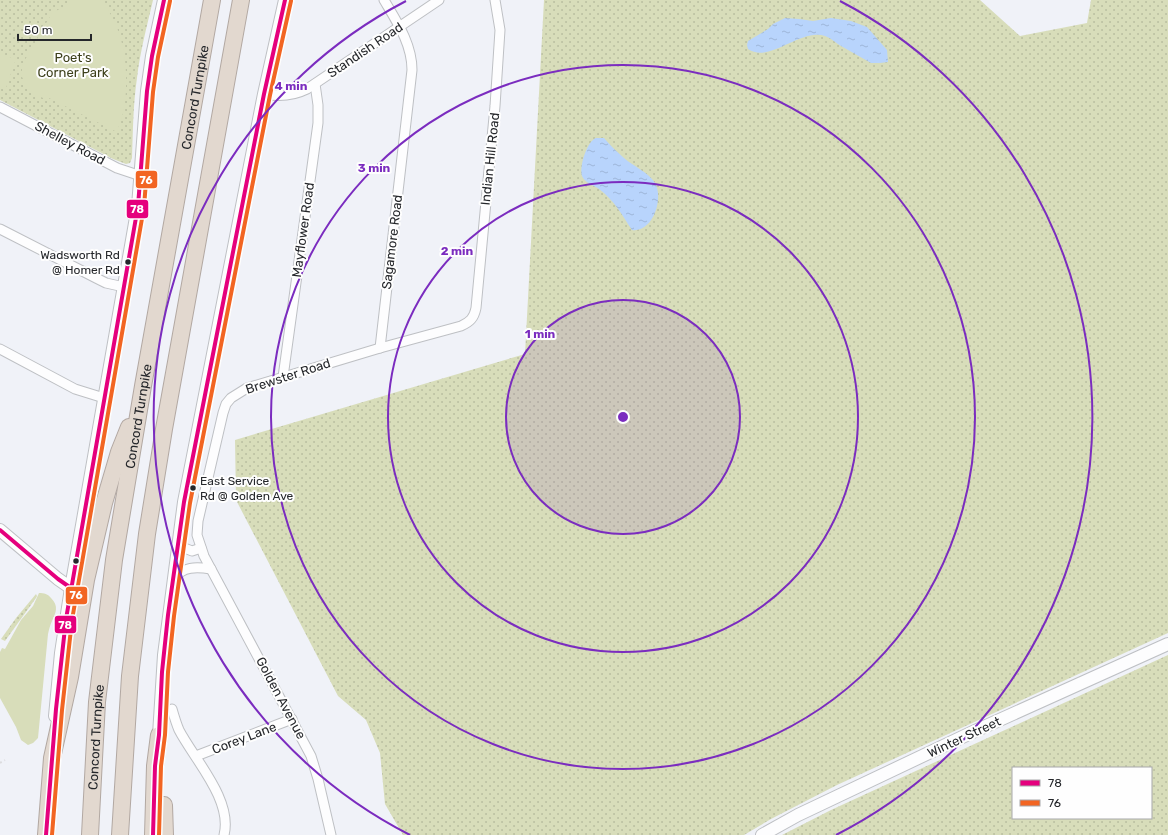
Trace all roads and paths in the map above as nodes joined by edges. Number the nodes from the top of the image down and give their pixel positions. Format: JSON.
{"nodes":[{"id":1,"x":164,"y":0,"type":"edge"},
{"id":2,"x":212,"y":0,"type":"edge"},
{"id":3,"x":241,"y":0,"type":"edge"},
{"id":4,"x":285,"y":0,"type":"edge"},
{"id":5,"x":384,"y":0,"type":"edge"},
{"id":6,"x":440,"y":0,"type":"edge"},
{"id":7,"x":495,"y":0,"type":"edge"},
{"id":8,"x":399,"y":26,"type":"junction"},
{"id":9,"x":315,"y":84,"type":"junction"},
{"id":10,"x":264,"y":94,"type":"junction"},
{"id":11,"x":0,"y":107,"type":"edge"},
{"id":12,"x":141,"y":176,"type":"junction"},
{"id":13,"x":0,"y":229,"type":"edge"},
{"id":14,"x":124,"y":287,"type":"junction"},
{"id":15,"x":472,"y":318,"type":"joint"},
{"id":16,"x":380,"y":348,"type":"junction"},
{"id":17,"x":0,"y":349,"type":"edge"},
{"id":18,"x":283,"y":377,"type":"junction"},
{"id":19,"x":143,"y":386,"type":"junction"},
{"id":20,"x":104,"y":398,"type":"junction"},
{"id":21,"x":0,"y":530,"type":"edge"},
{"id":22,"x":177,"y":545,"type":"junction"},
{"id":23,"x":201,"y":548,"type":"junction"},
{"id":24,"x":211,"y":569,"type":"junction"},
{"id":25,"x":173,"y":581,"type":"junction"},
{"id":26,"x":71,"y":588,"type":"junction"},
{"id":27,"x":1168,"y":644,"type":"edge"},
{"id":28,"x":172,"y":709,"type":"dead end"},
{"id":29,"x":292,"y":719,"type":"junction"},
{"id":30,"x":159,"y":735,"type":"junction"},
{"id":31,"x":196,"y":756,"type":"junction"},
{"id":32,"x":52,"y":758,"type":"junction"},
{"id":33,"x":5,"y":760,"type":"dead end"},
{"id":34,"x":0,"y":763,"type":"edge"},
{"id":35,"x":46,"y":835,"type":"edge"},
{"id":36,"x":90,"y":835,"type":"edge"},
{"id":37,"x":120,"y":835,"type":"edge"},
{"id":38,"x":153,"y":835,"type":"edge"},
{"id":39,"x":165,"y":835,"type":"edge"},
{"id":40,"x":224,"y":835,"type":"edge"},
{"id":41,"x":331,"y":835,"type":"edge"},
{"id":42,"x":762,"y":835,"type":"edge"}],
"edges":[{"from":1,"to":12,"type":"main road"},
{"from":2,"to":19,"type":"highway","name":"Concord Turnpike"},
{"from":3,"to":37,"type":"highway"},
{"from":4,"to":10,"type":"main road"},
{"from":5,"to":8,"type":"street","name":"Sagamore Road"},
{"from":6,"to":8,"type":"street","name":"Standish Road"},
{"from":7,"to":15,"type":"street","name":"Indian Hill Road"},
{"from":8,"to":9,"type":"street","name":"Standish Road"},
{"from":8,"to":16,"type":"street","name":"Sagamore Road"},
{"from":9,"to":10,"type":"street","name":"Standish Road"},
{"from":9,"to":18,"type":"street","name":"Mayflower Road"},
{"from":10,"to":22,"type":"main road"},
{"from":11,"to":12,"type":"street","name":"Shelley Road"},
{"from":12,"to":14,"type":"main road"},
{"from":13,"to":14,"type":"street"},
{"from":14,"to":20,"type":"main road"},
{"from":15,"to":16,"type":"street","name":"Brewster Road"},
{"from":16,"to":18,"type":"street","name":"Brewster Road"},
{"from":17,"to":20,"type":"street"},
{"from":18,"to":23,"type":"street","name":"Brewster Road"},
{"from":19,"to":32,"type":"highway"},
{"from":19,"to":36,"type":"highway","name":"Concord Turnpike"},
{"from":20,"to":26,"type":"main road"},
{"from":21,"to":26,"type":"main road"},
{"from":22,"to":23,"type":"street"},
{"from":22,"to":25,"type":"main road"},
{"from":23,"to":24,"type":"street","name":"Golden Avenue"},
{"from":24,"to":25,"type":"street"},
{"from":24,"to":29,"type":"street","name":"Golden Avenue"},
{"from":25,"to":30,"type":"main road"},
{"from":26,"to":32,"type":"main road"},
{"from":27,"to":42,"type":"main road","name":"Winter Street"},
{"from":28,"to":31,"type":"street"},
{"from":29,"to":31,"type":"street","name":"Corey Lane"},
{"from":29,"to":41,"type":"street","name":"Golden Avenue"},
{"from":30,"to":38,"type":"highway"},
{"from":30,"to":39,"type":"highway"},
{"from":31,"to":40,"type":"street"},
{"from":32,"to":35,"type":"highway"},
{"from":33,"to":34,"type":"path"}]}
